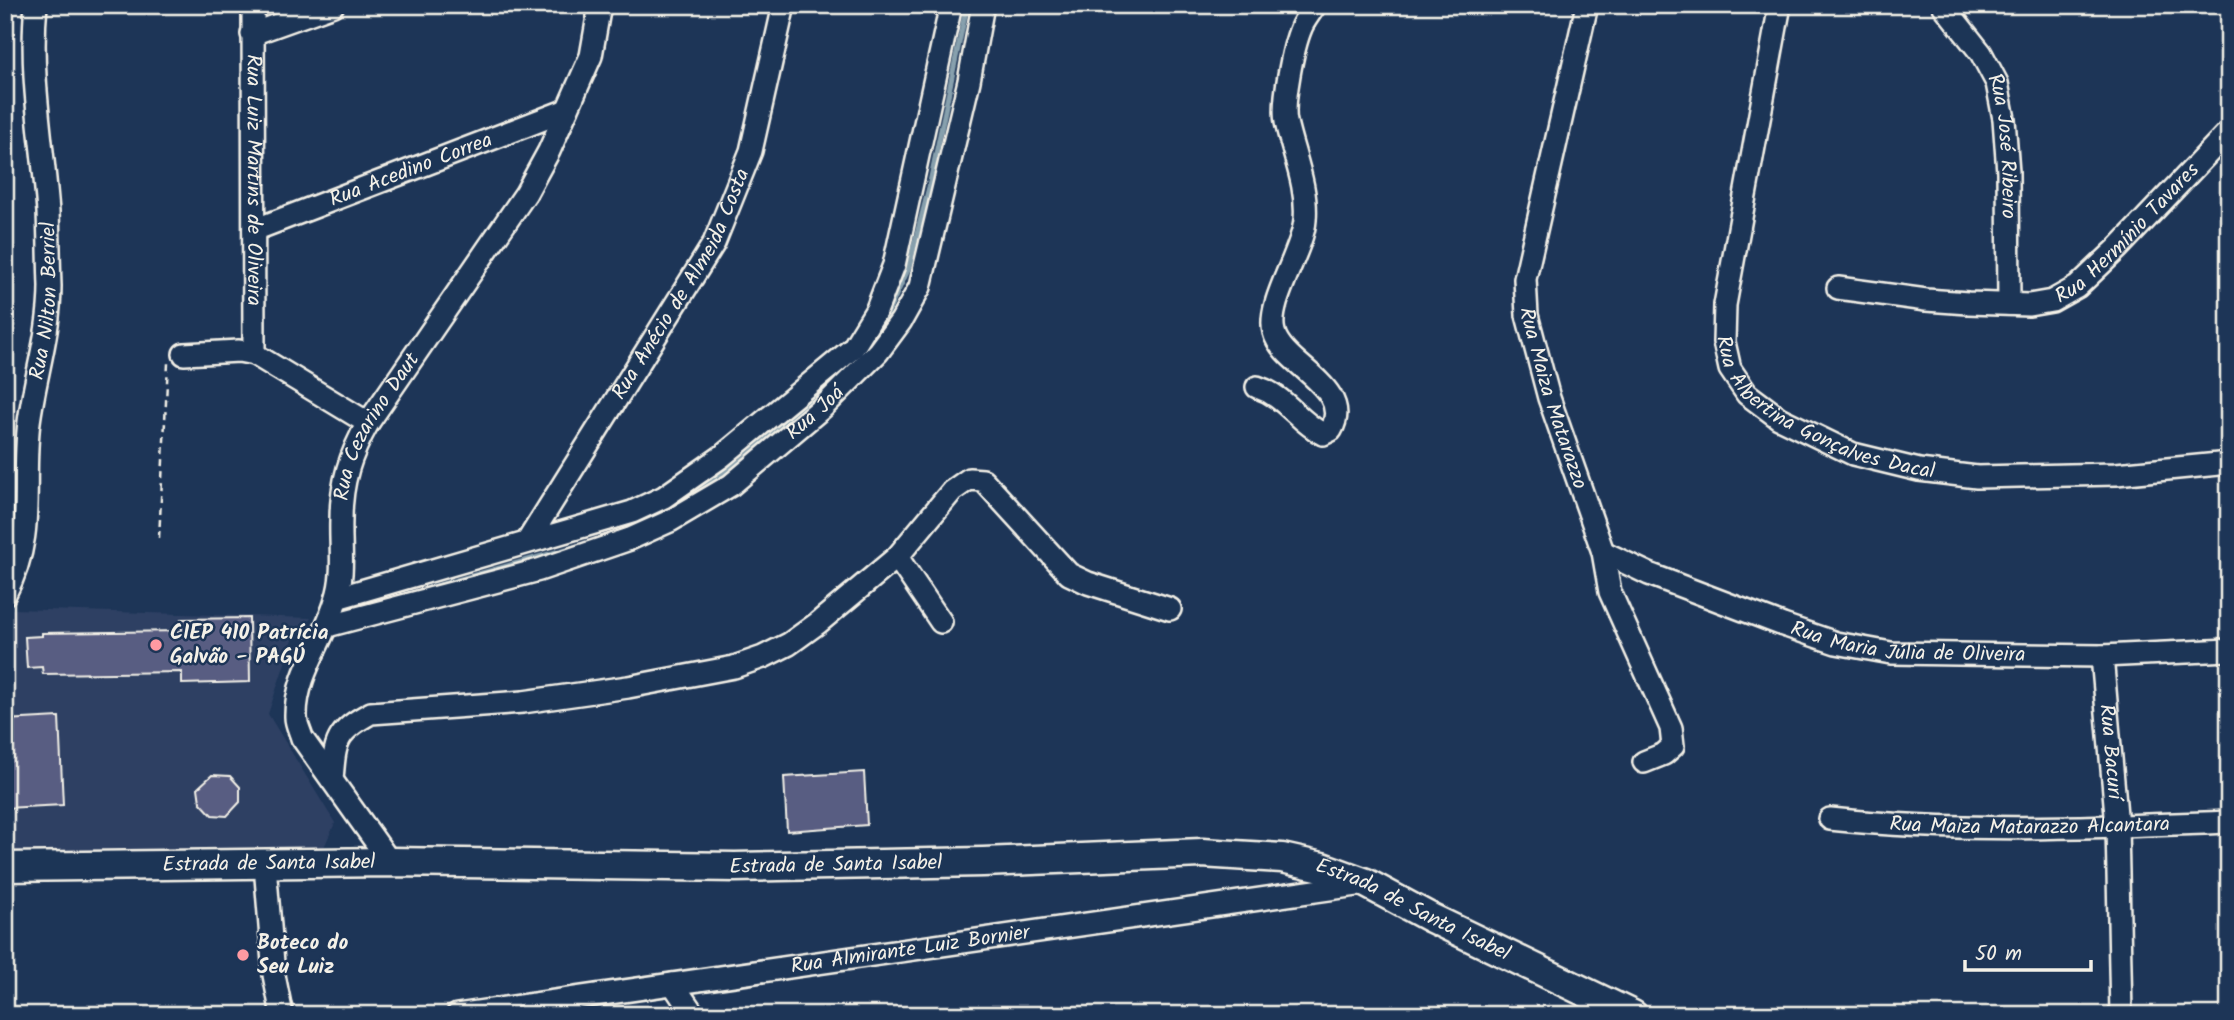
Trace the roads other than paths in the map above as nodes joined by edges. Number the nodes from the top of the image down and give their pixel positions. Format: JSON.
{"nodes":[{"id":1,"x":36,"y":5,"type":"edge"},
{"id":2,"x":253,"y":5,"type":"edge"},
{"id":3,"x":334,"y":5,"type":"edge"},
{"id":4,"x":600,"y":5,"type":"edge"},
{"id":5,"x":783,"y":5,"type":"edge"},
{"id":6,"x":951,"y":5,"type":"edge"},
{"id":7,"x":983,"y":5,"type":"edge"},
{"id":8,"x":1315,"y":5,"type":"edge"},
{"id":9,"x":1587,"y":5,"type":"edge"},
{"id":10,"x":1780,"y":5,"type":"edge"},
{"id":11,"x":1943,"y":5,"type":"edge"},
{"id":12,"x":252,"y":34,"type":"junction"},
{"id":13,"x":567,"y":110,"type":"junction"},
{"id":14,"x":2229,"y":131,"type":"edge"},
{"id":15,"x":254,"y":230,"type":"junction"},
{"id":16,"x":1838,"y":288,"type":"dead end"},
{"id":17,"x":2009,"y":304,"type":"junction"},
{"id":18,"x":184,"y":354,"type":"road end"},
{"id":19,"x":254,"y":354,"type":"junction"},
{"id":20,"x":1257,"y":387,"type":"dead end"},
{"id":21,"x":368,"y":423,"type":"junction"},
{"id":22,"x":2229,"y":463,"type":"edge"},
{"id":23,"x":527,"y":542,"type":"junction"},
{"id":24,"x":1602,"y":552,"type":"junction"},
{"id":25,"x":897,"y":557,"type":"junction"},
{"id":26,"x":407,"y":592,"type":"junction"},
{"id":27,"x":5,"y":594,"type":"edge"},
{"id":28,"x":337,"y":598,"type":"junction"},
{"id":29,"x":1170,"y":609,"type":"dead end"},
{"id":30,"x":941,"y":622,"type":"dead end"},
{"id":31,"x":327,"y":626,"type":"junction"},
{"id":32,"x":2229,"y":650,"type":"edge"},
{"id":33,"x":2102,"y":656,"type":"junction"},
{"id":34,"x":1644,"y":762,"type":"dead end"},
{"id":35,"x":332,"y":780,"type":"junction"},
{"id":36,"x":1830,"y":819,"type":"dead end"},
{"id":37,"x":2229,"y":822,"type":"edge"},
{"id":38,"x":2118,"y":826,"type":"junction"},
{"id":39,"x":390,"y":862,"type":"junction"},
{"id":40,"x":265,"y":865,"type":"junction"},
{"id":41,"x":5,"y":867,"type":"edge"},
{"id":42,"x":1366,"y":883,"type":"junction"},
{"id":43,"x":673,"y":984,"type":"junction"},
{"id":44,"x":471,"y":1014,"type":"edge"},
{"id":45,"x":282,"y":1015,"type":"edge"},
{"id":46,"x":694,"y":1015,"type":"edge"},
{"id":47,"x":1633,"y":1015,"type":"edge"},
{"id":48,"x":2121,"y":1015,"type":"edge"}],
"edges":[{"from":1,"to":27,"type":"street","name":"Rua Nilton Berriel"},
{"from":2,"to":12,"type":"street","name":"Rua Luiz Martins de Oliveira"},
{"from":3,"to":12,"type":"street"},
{"from":4,"to":13,"type":"street","name":"Rua Cezarino Daut"},
{"from":5,"to":23,"type":"street","name":"Rua Anécio de Almeida Costa"},
{"from":6,"to":23,"type":"street","name":"Rua Joá"},
{"from":7,"to":26,"type":"street","name":"Rua Joá"},
{"from":8,"to":20,"type":"street"},
{"from":9,"to":24,"type":"street","name":"Rua Maiza Matarazzo"},
{"from":10,"to":22,"type":"street","name":"Rua Albertina Gonçalves Dacal"},
{"from":11,"to":17,"type":"street","name":"Rua José Ribeiro"},
{"from":12,"to":15,"type":"street","name":"Rua Luiz Martins de Oliveira"},
{"from":13,"to":15,"type":"street","name":"Rua Acedino Correa"},
{"from":13,"to":21,"type":"street","name":"Rua Cezarino Daut"},
{"from":14,"to":17,"type":"street","name":"Rua Hermínio Tavares"},
{"from":15,"to":19,"type":"street","name":"Rua Luiz Martins de Oliveira"},
{"from":16,"to":17,"type":"street","name":"Rua Hermínio Tavares"},
{"from":18,"to":19,"type":"street"},
{"from":19,"to":21,"type":"street"},
{"from":21,"to":28,"type":"street","name":"Rua Cezarino Daut"},
{"from":23,"to":26,"type":"street","name":"Rua Joá"},
{"from":24,"to":33,"type":"street","name":"Rua Maria Júlia de Oliveira"},
{"from":24,"to":34,"type":"street","name":"Rua Maiza Matarazzo"},
{"from":25,"to":29,"type":"street"},
{"from":25,"to":30,"type":"street"},
{"from":25,"to":35,"type":"street"},
{"from":26,"to":28,"type":"street","name":"Rua Joá"},
{"from":26,"to":31,"type":"street","name":"Rua Joá"},
{"from":28,"to":31,"type":"street","name":"Rua Cezarino Daut"},
{"from":31,"to":35,"type":"street","name":"Rua Cezarino Daut"},
{"from":32,"to":33,"type":"street","name":"Rua Maria Júlia de Oliveira"},
{"from":33,"to":38,"type":"street","name":"Rua Bacurí"},
{"from":35,"to":39,"type":"street","name":"Rua Cezarino Daut"},
{"from":36,"to":38,"type":"street","name":"Rua Maiza Matarazzo Alcantara"},
{"from":37,"to":38,"type":"street","name":"Rua Maiza Matarazzo Alcantara"},
{"from":38,"to":48,"type":"street","name":"Rua Bacurí"},
{"from":39,"to":40,"type":"main road","name":"Estrada de Santa Isabel"},
{"from":39,"to":42,"type":"main road","name":"Estrada de Santa Isabel"},
{"from":40,"to":41,"type":"main road","name":"Estrada de Santa Isabel"},
{"from":40,"to":45,"type":"street"},
{"from":42,"to":43,"type":"street","name":"Rua Almirante Luiz Bornier"},
{"from":42,"to":47,"type":"main road","name":"Estrada de Santa Isabel"},
{"from":43,"to":44,"type":"street","name":"Rua Almirante Luiz Bornier"},
{"from":43,"to":46,"type":"street"}]}
